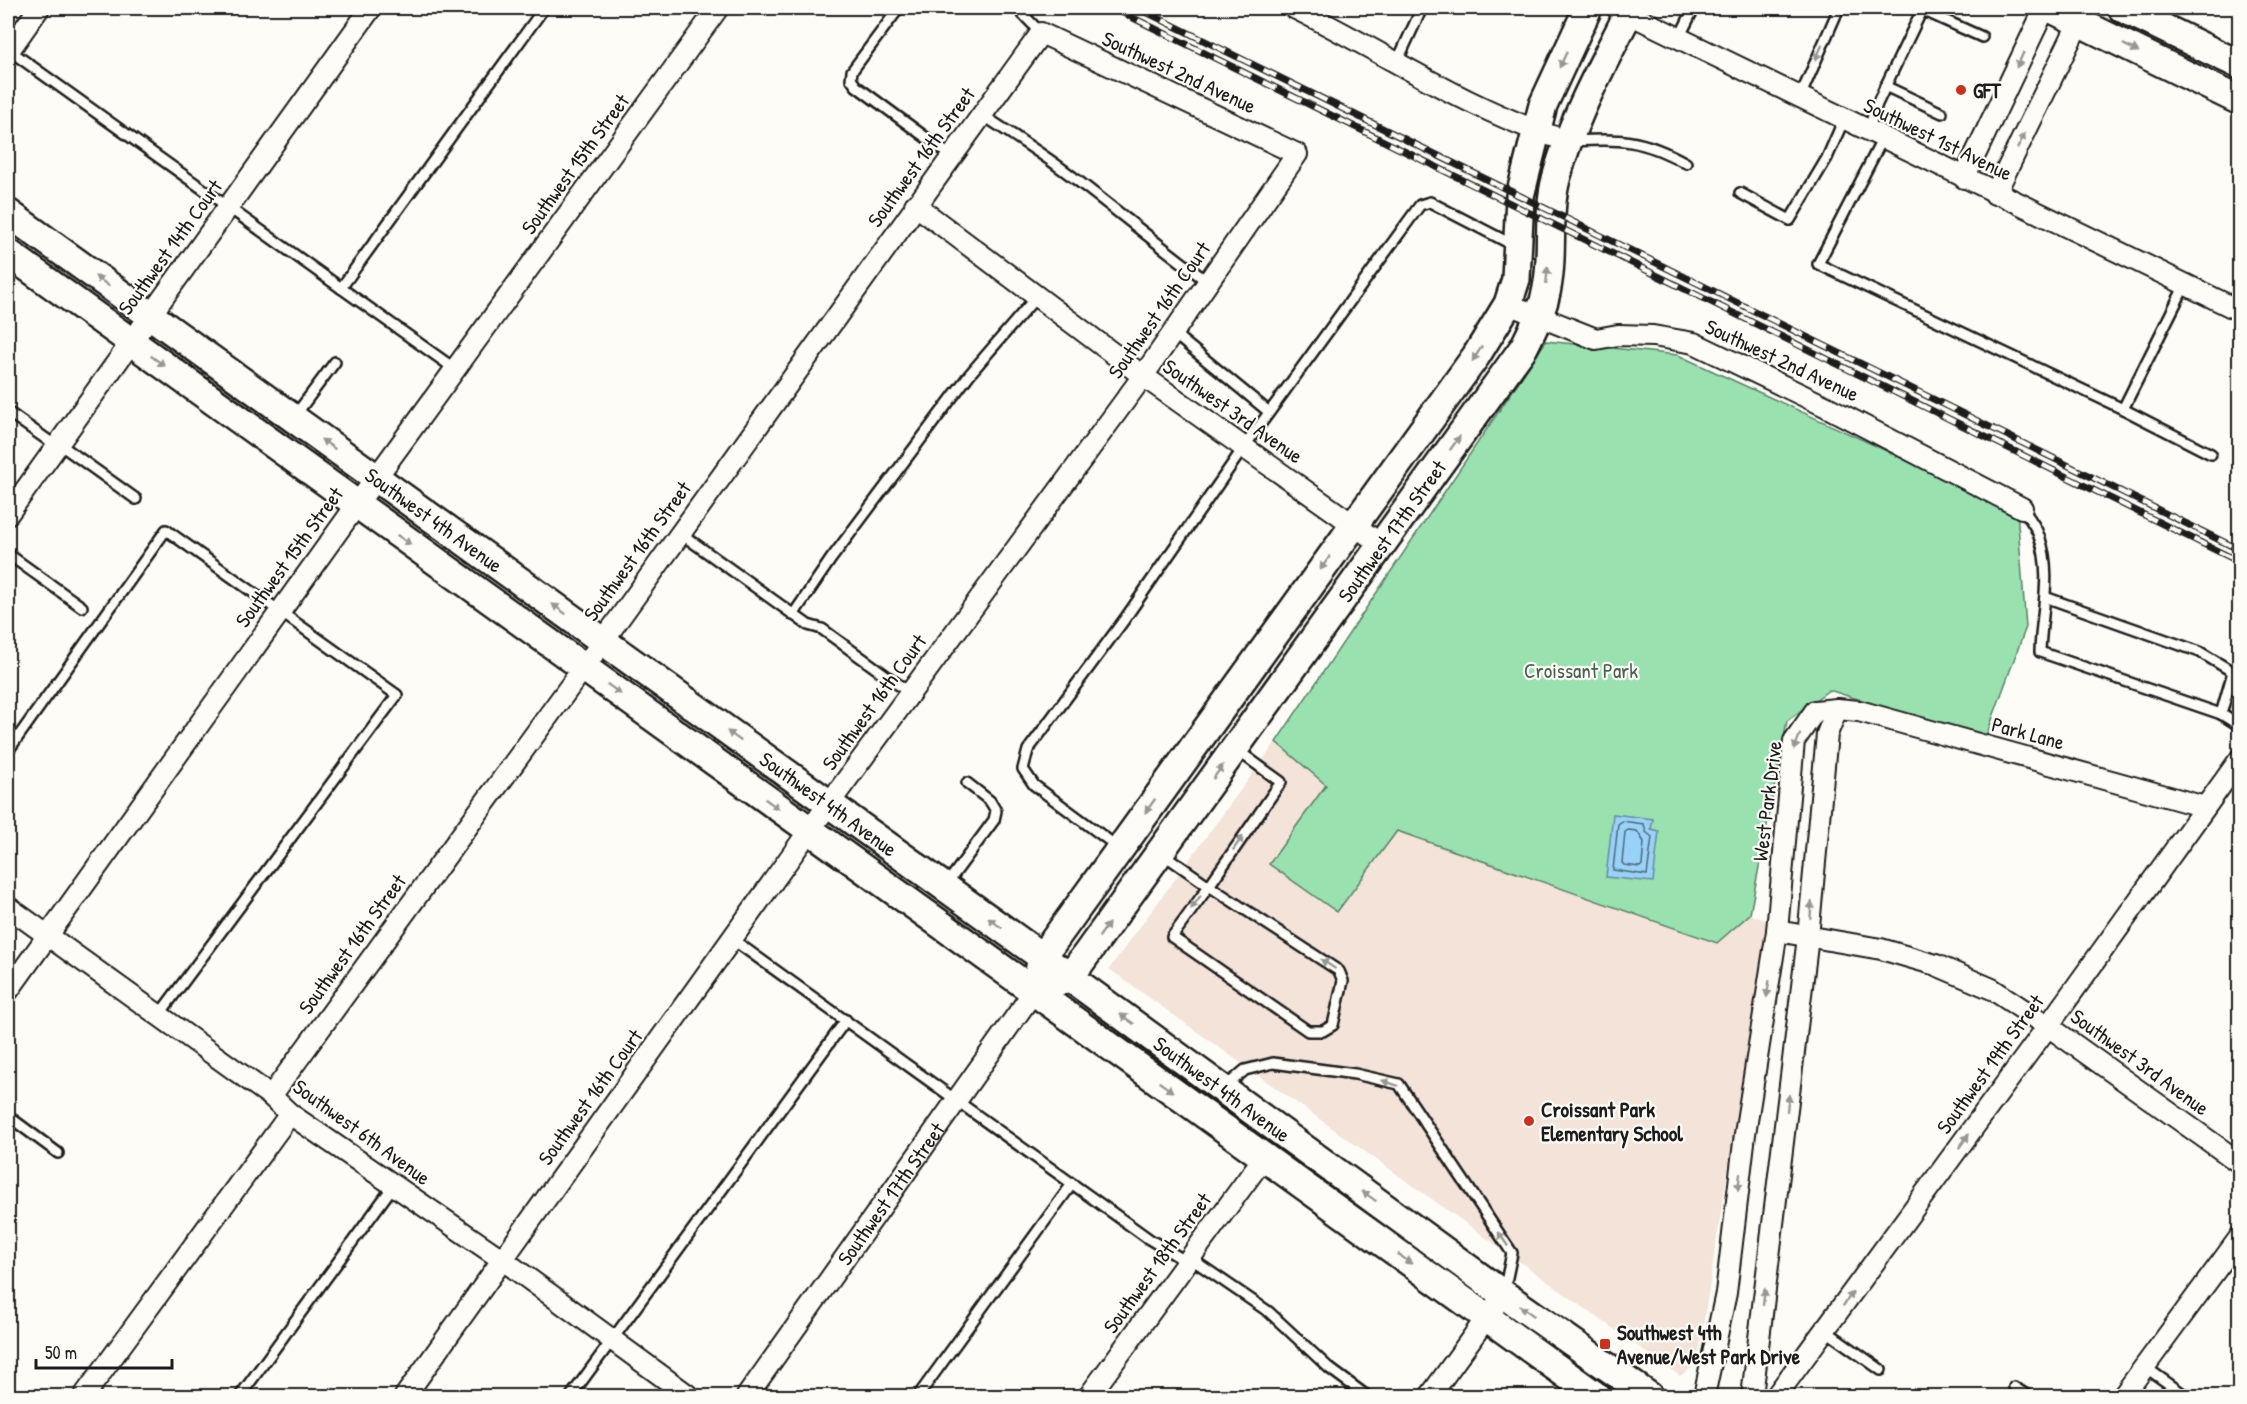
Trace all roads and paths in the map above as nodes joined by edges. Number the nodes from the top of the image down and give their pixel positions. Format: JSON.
{"nodes":[{"id":1,"x":39,"y":8,"type":"edge"},
{"id":2,"x":371,"y":8,"type":"edge"},
{"id":3,"x":544,"y":8,"type":"edge"},
{"id":4,"x":718,"y":8,"type":"edge"},
{"id":5,"x":899,"y":8,"type":"edge"},
{"id":6,"x":1017,"y":8,"type":"edge"},
{"id":7,"x":1294,"y":8,"type":"edge"},
{"id":8,"x":1422,"y":8,"type":"edge"},
{"id":9,"x":1588,"y":8,"type":"edge"},
{"id":10,"x":1694,"y":8,"type":"edge"},
{"id":11,"x":1839,"y":8,"type":"edge"},
{"id":12,"x":2045,"y":8,"type":"edge"},
{"id":13,"x":2050,"y":8,"type":"edge"},
{"id":14,"x":2122,"y":8,"type":"edge"},
{"id":15,"x":1626,"y":9,"type":"edge"},
{"id":16,"x":1922,"y":9,"type":"edge"},
{"id":17,"x":2082,"y":15,"type":"edge"},
{"id":18,"x":1041,"y":33,"type":"junction"},
{"id":19,"x":1982,"y":37,"type":"dead end"},
{"id":20,"x":1679,"y":38,"type":"junction"},
{"id":21,"x":8,"y":51,"type":"edge"},
{"id":22,"x":1397,"y":62,"type":"junction"},
{"id":23,"x":2240,"y":65,"type":"edge"},
{"id":24,"x":1885,"y":86,"type":"junction"},
{"id":25,"x":1800,"y":97,"type":"junction"},
{"id":26,"x":2240,"y":101,"type":"edge"},
{"id":27,"x":1942,"y":113,"type":"dead end"},
{"id":28,"x":981,"y":114,"type":"junction"},
{"id":29,"x":1844,"y":119,"type":"junction"},
{"id":30,"x":1536,"y":131,"type":"junction"},
{"id":31,"x":1875,"y":134,"type":"junction"},
{"id":32,"x":1569,"y":141,"type":"junction"},
{"id":33,"x":1297,"y":154,"type":"joint"},
{"id":34,"x":951,"y":156,"type":"junction"},
{"id":35,"x":1686,"y":163,"type":"dead end"},
{"id":36,"x":1964,"y":178,"type":"junction"},
{"id":37,"x":1740,"y":193,"type":"dead end"},
{"id":38,"x":1995,"y":194,"type":"junction"},
{"id":39,"x":229,"y":206,"type":"junction"},
{"id":40,"x":915,"y":206,"type":"junction"},
{"id":41,"x":8,"y":213,"type":"edge"},
{"id":42,"x":1517,"y":247,"type":"junction"},
{"id":43,"x":8,"y":253,"type":"edge"},
{"id":44,"x":1208,"y":282,"type":"junction"},
{"id":45,"x":2185,"y":285,"type":"junction"},
{"id":46,"x":341,"y":288,"type":"junction"},
{"id":47,"x":1037,"y":297,"type":"junction"},
{"id":48,"x":1508,"y":304,"type":"junction"},
{"id":49,"x":2240,"y":311,"type":"edge"},
{"id":50,"x":151,"y":316,"type":"junction"},
{"id":51,"x":1539,"y":317,"type":"junction"},
{"id":52,"x":1173,"y":333,"type":"junction"},
{"id":53,"x":132,"y":342,"type":"junction"},
{"id":54,"x":335,"y":362,"type":"dead end"},
{"id":55,"x":455,"y":369,"type":"junction"},
{"id":56,"x":1143,"y":376,"type":"junction"},
{"id":57,"x":2124,"y":409,"type":"junction"},
{"id":58,"x":8,"y":412,"type":"edge"},
{"id":59,"x":1269,"y":412,"type":"junction"},
{"id":60,"x":293,"y":419,"type":"junction"},
{"id":61,"x":57,"y":445,"type":"junction"},
{"id":62,"x":1244,"y":447,"type":"junction"},
{"id":63,"x":2211,"y":454,"type":"dead end"},
{"id":64,"x":376,"y":478,"type":"junction"},
{"id":65,"x":136,"y":499,"type":"dead end"},
{"id":66,"x":356,"y":506,"type":"junction"},
{"id":67,"x":2022,"y":508,"type":"joint"},
{"id":68,"x":8,"y":514,"type":"edge"},
{"id":69,"x":1352,"y":525,"type":"junction"},
{"id":70,"x":680,"y":533,"type":"junction"},
{"id":71,"x":1382,"y":545,"type":"junction"},
{"id":72,"x":8,"y":554,"type":"edge"},
{"id":73,"x":2044,"y":597,"type":"junction"},
{"id":74,"x":82,"y":607,"type":"dead end"},
{"id":75,"x":280,"y":610,"type":"junction"},
{"id":76,"x":793,"y":615,"type":"junction"},
{"id":77,"x":603,"y":641,"type":"junction"},
{"id":78,"x":584,"y":667,"type":"junction"},
{"id":79,"x":910,"y":693,"type":"junction"},
{"id":80,"x":1837,"y":709,"type":"junction"},
{"id":81,"x":2221,"y":714,"type":"junction"},
{"id":82,"x":2240,"y":726,"type":"edge"},
{"id":83,"x":1235,"y":748,"type":"junction"},
{"id":84,"x":8,"y":751,"type":"edge"},
{"id":85,"x":2240,"y":759,"type":"edge"},
{"id":86,"x":967,"y":783,"type":"dead end"},
{"id":87,"x":829,"y":805,"type":"junction"},
{"id":88,"x":2205,"y":807,"type":"junction"},
{"id":89,"x":809,"y":831,"type":"junction"},
{"id":90,"x":1120,"y":848,"type":"junction"},
{"id":91,"x":1160,"y":852,"type":"junction"},
{"id":92,"x":1209,"y":886,"type":"junction"},
{"id":93,"x":945,"y":887,"type":"junction"},
{"id":94,"x":8,"y":907,"type":"edge"},
{"id":95,"x":1777,"y":931,"type":"junction"},
{"id":96,"x":47,"y":935,"type":"junction"},
{"id":97,"x":1808,"y":937,"type":"junction"},
{"id":98,"x":732,"y":939,"type":"junction"},
{"id":99,"x":1042,"y":957,"type":"junction"},
{"id":100,"x":1070,"y":977,"type":"junction"},
{"id":101,"x":8,"y":991,"type":"edge"},
{"id":102,"x":1034,"y":991,"type":"junction"},
{"id":103,"x":159,"y":1015,"type":"junction"},
{"id":104,"x":846,"y":1020,"type":"junction"},
{"id":105,"x":2048,"y":1026,"type":"junction"},
{"id":106,"x":1223,"y":1089,"type":"junction"},
{"id":107,"x":271,"y":1096,"type":"junction"},
{"id":108,"x":957,"y":1101,"type":"junction"},
{"id":109,"x":290,"y":1114,"type":"junction"},
{"id":110,"x":8,"y":1116,"type":"edge"},
{"id":111,"x":58,"y":1153,"type":"dead end"},
{"id":112,"x":1264,"y":1157,"type":"junction"},
{"id":113,"x":2240,"y":1163,"type":"edge"},
{"id":114,"x":1072,"y":1184,"type":"junction"},
{"id":115,"x":394,"y":1185,"type":"junction"},
{"id":116,"x":2240,"y":1237,"type":"edge"},
{"id":117,"x":503,"y":1260,"type":"junction"},
{"id":118,"x":1189,"y":1260,"type":"junction"},
{"id":119,"x":1503,"y":1294,"type":"junction"},
{"id":120,"x":1487,"y":1317,"type":"junction"},
{"id":121,"x":1825,"y":1330,"type":"junction"},
{"id":122,"x":612,"y":1341,"type":"junction"},
{"id":123,"x":2145,"y":1367,"type":"junction"},
{"id":124,"x":1881,"y":1370,"type":"dead end"},
{"id":125,"x":2014,"y":1387,"type":"dead end"},
{"id":126,"x":84,"y":1396,"type":"edge"},
{"id":127,"x":240,"y":1396,"type":"edge"},
{"id":128,"x":405,"y":1396,"type":"edge"},
{"id":129,"x":571,"y":1396,"type":"edge"},
{"id":130,"x":689,"y":1396,"type":"edge"},
{"id":131,"x":747,"y":1396,"type":"edge"},
{"id":132,"x":918,"y":1396,"type":"edge"},
{"id":133,"x":1089,"y":1396,"type":"edge"},
{"id":134,"x":1367,"y":1396,"type":"edge"},
{"id":135,"x":1430,"y":1396,"type":"edge"},
{"id":136,"x":1596,"y":1396,"type":"edge"},
{"id":137,"x":1649,"y":1396,"type":"edge"},
{"id":138,"x":1704,"y":1396,"type":"edge"},
{"id":139,"x":1752,"y":1396,"type":"edge"},
{"id":140,"x":1776,"y":1396,"type":"edge"},
{"id":141,"x":2028,"y":1396,"type":"edge"},
{"id":142,"x":2123,"y":1396,"type":"edge"},
{"id":143,"x":2186,"y":1396,"type":"edge"}],
"edges":[{"from":1,"to":21,"type":"street"},
{"from":2,"to":39,"type":"street","name":"Southwest 14th Court"},
{"from":3,"to":46,"type":"lane"},
{"from":4,"to":55,"type":"street","name":"Southwest 15th Street"},
{"from":5,"to":34,"type":"lane"},
{"from":6,"to":18,"type":"lane"},
{"from":7,"to":22,"type":"street"},
{"from":8,"to":22,"type":"lane"},
{"from":9,"to":30,"type":"main road","name":"Southwest 17th Street","one_way":true},
{"from":10,"to":20,"type":"lane"},
{"from":11,"to":25,"type":"lane","one_way":true},
{"from":12,"to":36,"type":"street","one_way":true},
{"from":13,"to":17,"type":"main road"},
{"from":14,"to":23,"type":"main road"},
{"from":15,"to":20,"type":"street","name":"Southwest 1st Avenue"},
{"from":15,"to":32,"type":"main road","name":"Southwest 17th Street"},
{"from":16,"to":19,"type":"lane"},
{"from":16,"to":24,"type":"lane"},
{"from":17,"to":26,"type":"main road","one_way":true},
{"from":38,"to":17,"type":"street","one_way":true},
{"from":18,"to":28,"type":"street","name":"Southwest 16th Street"},
{"from":18,"to":33,"type":"street","name":"Southwest 2nd Avenue"},
{"from":20,"to":25,"type":"street","name":"Southwest 1st Avenue"},
{"from":21,"to":39,"type":"lane"},
{"from":22,"to":30,"type":"street"},
{"from":24,"to":27,"type":"lane"},
{"from":24,"to":31,"type":"lane"},
{"from":25,"to":29,"type":"street","name":"Southwest 1st Avenue"},
{"from":28,"to":34,"type":"street","name":"Southwest 16th Street"},
{"from":28,"to":44,"type":"lane"},
{"from":29,"to":31,"type":"street","name":"Southwest 1st Avenue"},
{"from":29,"to":37,"type":"lane"},
{"from":30,"to":32,"type":"street"},
{"from":30,"to":42,"type":"main road","name":"Southwest 17th Street"},
{"from":31,"to":36,"type":"street","name":"Southwest 1st Avenue"},
{"from":31,"to":57,"type":"lane"},
{"from":32,"to":35,"type":"lane"},
{"from":51,"to":32,"type":"main road","name":"Southwest 17th Street","one_way":true},
{"from":33,"to":44,"type":"street","name":"Southwest 16th Court"},
{"from":34,"to":40,"type":"street","name":"Southwest 16th Street"},
{"from":36,"to":38,"type":"street","name":"Southwest 1st Avenue"},
{"from":38,"to":45,"type":"street","name":"Southwest 1st Avenue"},
{"from":39,"to":46,"type":"lane"},
{"from":39,"to":50,"type":"street","name":"Southwest 14th Court"},
{"from":40,"to":47,"type":"street","name":"Southwest 3rd Avenue"},
{"from":40,"to":70,"type":"street","name":"Southwest 16th Street"},
{"from":50,"to":41,"type":"main road","name":"Southwest 4th Avenue","one_way":true},
{"from":42,"to":48,"type":"main road","name":"Southwest 17th Street"},
{"from":42,"to":59,"type":"lane"},
{"from":43,"to":53,"type":"main road","name":"Southwest 4th Avenue"},
{"from":44,"to":52,"type":"street","name":"Southwest 16th Court"},
{"from":45,"to":49,"type":"street","name":"Southwest 1st Avenue"},
{"from":45,"to":57,"type":"lane"},
{"from":46,"to":55,"type":"lane"},
{"from":47,"to":56,"type":"street","name":"Southwest 3rd Avenue"},
{"from":47,"to":76,"type":"lane"},
{"from":48,"to":51,"type":"street","name":"Southwest 2nd Avenue"},
{"from":48,"to":69,"type":"main road","name":"Southwest 17th Street","one_way":true},
{"from":50,"to":53,"type":"street","name":"Southwest 14th Court"},
{"from":50,"to":60,"type":"main road","name":"Southwest 4th Avenue"},
{"from":51,"to":67,"type":"street","name":"Southwest 2nd Avenue"},
{"from":71,"to":51,"type":"main road","name":"Southwest 17th Street","one_way":true},
{"from":52,"to":56,"type":"street","name":"Southwest 16th Court"},
{"from":52,"to":59,"type":"lane"},
{"from":53,"to":61,"type":"street","name":"Southwest 14th Court"},
{"from":53,"to":66,"type":"main road","name":"Southwest 4th Avenue","one_way":true},
{"from":54,"to":60,"type":"lane"},
{"from":55,"to":64,"type":"street","name":"Southwest 15th Street"},
{"from":56,"to":62,"type":"street","name":"Southwest 3rd Avenue"},
{"from":56,"to":79,"type":"street","name":"Southwest 16th Court"},
{"from":57,"to":63,"type":"lane"},
{"from":58,"to":61,"type":"lane"},
{"from":59,"to":62,"type":"lane"},
{"from":64,"to":60,"type":"main road","name":"Southwest 4th Avenue","one_way":true},
{"from":61,"to":65,"type":"lane"},
{"from":61,"to":68,"type":"street","name":"Southwest 14th Court"},
{"from":62,"to":69,"type":"street","name":"Southwest 3rd Avenue"},
{"from":62,"to":90,"type":"lane"},
{"from":64,"to":66,"type":"street","name":"Southwest 15th Street"},
{"from":77,"to":64,"type":"main road","name":"Southwest 4th Avenue","one_way":true},
{"from":66,"to":75,"type":"street","name":"Southwest 15th Street"},
{"from":66,"to":78,"type":"main road","name":"Southwest 4th Avenue","one_way":true},
{"from":67,"to":73,"type":"lane"},
{"from":69,"to":71,"type":"street","name":"Southwest 3rd Avenue"},
{"from":69,"to":90,"type":"main road","name":"Southwest 17th Street","one_way":true},
{"from":70,"to":76,"type":"lane"},
{"from":70,"to":77,"type":"street","name":"Southwest 16th Street"},
{"from":71,"to":83,"type":"main road","name":"Southwest 17th Street"},
{"from":72,"to":74,"type":"lane"},
{"from":73,"to":81,"type":"lane"},
{"from":73,"to":81,"type":"lane"},
{"from":75,"to":84,"type":"lane"},
{"from":75,"to":96,"type":"street","name":"Southwest 15th Street"},
{"from":75,"to":103,"type":"lane"},
{"from":76,"to":79,"type":"lane"},
{"from":77,"to":78,"type":"street","name":"Southwest 16th Street"},
{"from":87,"to":77,"type":"main road","name":"Southwest 4th Avenue","one_way":true},
{"from":78,"to":89,"type":"main road","name":"Southwest 4th Avenue","one_way":true},
{"from":78,"to":107,"type":"street","name":"Southwest 16th Street"},
{"from":79,"to":87,"type":"street","name":"Southwest 16th Court"},
{"from":80,"to":88,"type":"street","name":"Park Lane"},
{"from":80,"to":95,"type":"street","name":"West Park Drive","one_way":true},
{"from":97,"to":80,"type":"street","one_way":true},
{"from":81,"to":82,"type":"lane"},
{"from":91,"to":83,"type":"main road","name":"Southwest 17th Street","one_way":true},
{"from":92,"to":83,"type":"lane","one_way":true},
{"from":85,"to":88,"type":"street","name":"Southwest 19th Street"},
{"from":86,"to":93,"type":"lane"},
{"from":87,"to":89,"type":"street","name":"Southwest 16th Court"},
{"from":87,"to":93,"type":"main road","name":"Southwest 4th Avenue"},
{"from":88,"to":105,"type":"street","name":"Southwest 19th Street"},
{"from":89,"to":98,"type":"street","name":"Southwest 16th Court"},
{"from":89,"to":102,"type":"main road","name":"Southwest 4th Avenue"},
{"from":90,"to":99,"type":"main road","name":"Southwest 17th Street"},
{"from":91,"to":92,"type":"lane"},
{"from":100,"to":91,"type":"main road","name":"Southwest 17th Street","one_way":true},
{"from":92,"to":92,"type":"lane","one_way":true},
{"from":99,"to":93,"type":"main road","name":"Southwest 4th Avenue","one_way":true},
{"from":94,"to":96,"type":"street","name":"Southwest 6th Avenue"},
{"from":95,"to":97,"type":"street","name":"Southwest 3rd Avenue"},
{"from":95,"to":138,"type":"street","name":"West Park Drive","one_way":true},
{"from":96,"to":101,"type":"street","name":"Southwest 15th Street"},
{"from":96,"to":103,"type":"street","name":"Southwest 6th Avenue"},
{"from":97,"to":105,"type":"street","name":"Southwest 3rd Avenue"},
{"from":139,"to":97,"type":"street","one_way":true},
{"from":98,"to":104,"type":"lane"},
{"from":98,"to":117,"type":"street","name":"Southwest 16th Court"},
{"from":99,"to":100,"type":"main road","name":"Southwest 4th Avenue"},
{"from":99,"to":102,"type":"main road","name":"Southwest 17th Street"},
{"from":100,"to":102,"type":"main road"},
{"from":106,"to":100,"type":"main road","name":"Southwest 4th Avenue","one_way":true},
{"from":102,"to":108,"type":"street","name":"Southwest 17th Street"},
{"from":102,"to":112,"type":"main road","name":"Southwest 4th Avenue","one_way":true},
{"from":103,"to":107,"type":"street","name":"Southwest 6th Avenue"},
{"from":104,"to":108,"type":"lane"},
{"from":104,"to":122,"type":"lane"},
{"from":105,"to":113,"type":"street","name":"Southwest 3rd Avenue"},
{"from":121,"to":105,"type":"street","name":"Southwest 19th Street","one_way":true},
{"from":119,"to":106,"type":"main road","name":"Southwest 4th Avenue","one_way":true},
{"from":119,"to":106,"type":"lane","one_way":true},
{"from":107,"to":109,"type":"street","name":"Southwest 6th Avenue"},
{"from":108,"to":114,"type":"lane"},
{"from":108,"to":131,"type":"street","name":"Southwest 17th Street"},
{"from":109,"to":115,"type":"street","name":"Southwest 6th Avenue"},
{"from":109,"to":126,"type":"street"},
{"from":110,"to":111,"type":"lane"},
{"from":112,"to":118,"type":"street","name":"Southwest 18th Street"},
{"from":112,"to":120,"type":"main road","name":"Southwest 4th Avenue","one_way":true},
{"from":114,"to":118,"type":"lane"},
{"from":114,"to":132,"type":"lane"},
{"from":115,"to":117,"type":"street","name":"Southwest 6th Avenue"},
{"from":115,"to":127,"type":"lane"},
{"from":116,"to":123,"type":"street"},
{"from":117,"to":122,"type":"street","name":"Southwest 6th Avenue"},
{"from":117,"to":128,"type":"street","name":"Southwest 16th Court"},
{"from":118,"to":133,"type":"street","name":"Southwest 18th Street"},
{"from":118,"to":134,"type":"lane"},
{"from":119,"to":120,"type":"street"},
{"from":137,"to":119,"type":"main road","name":"Southwest 4th Avenue","one_way":true},
{"from":120,"to":135,"type":"street"},
{"from":120,"to":136,"type":"main road","name":"Southwest 4th Avenue"},
{"from":121,"to":124,"type":"lane"},
{"from":121,"to":140,"type":"street","name":"Southwest 19th Street"},
{"from":122,"to":129,"type":"lane"},
{"from":122,"to":130,"type":"street","name":"Southwest 6th Avenue"},
{"from":123,"to":142,"type":"street"},
{"from":123,"to":143,"type":"lane"},
{"from":125,"to":141,"type":"lane"}]}
